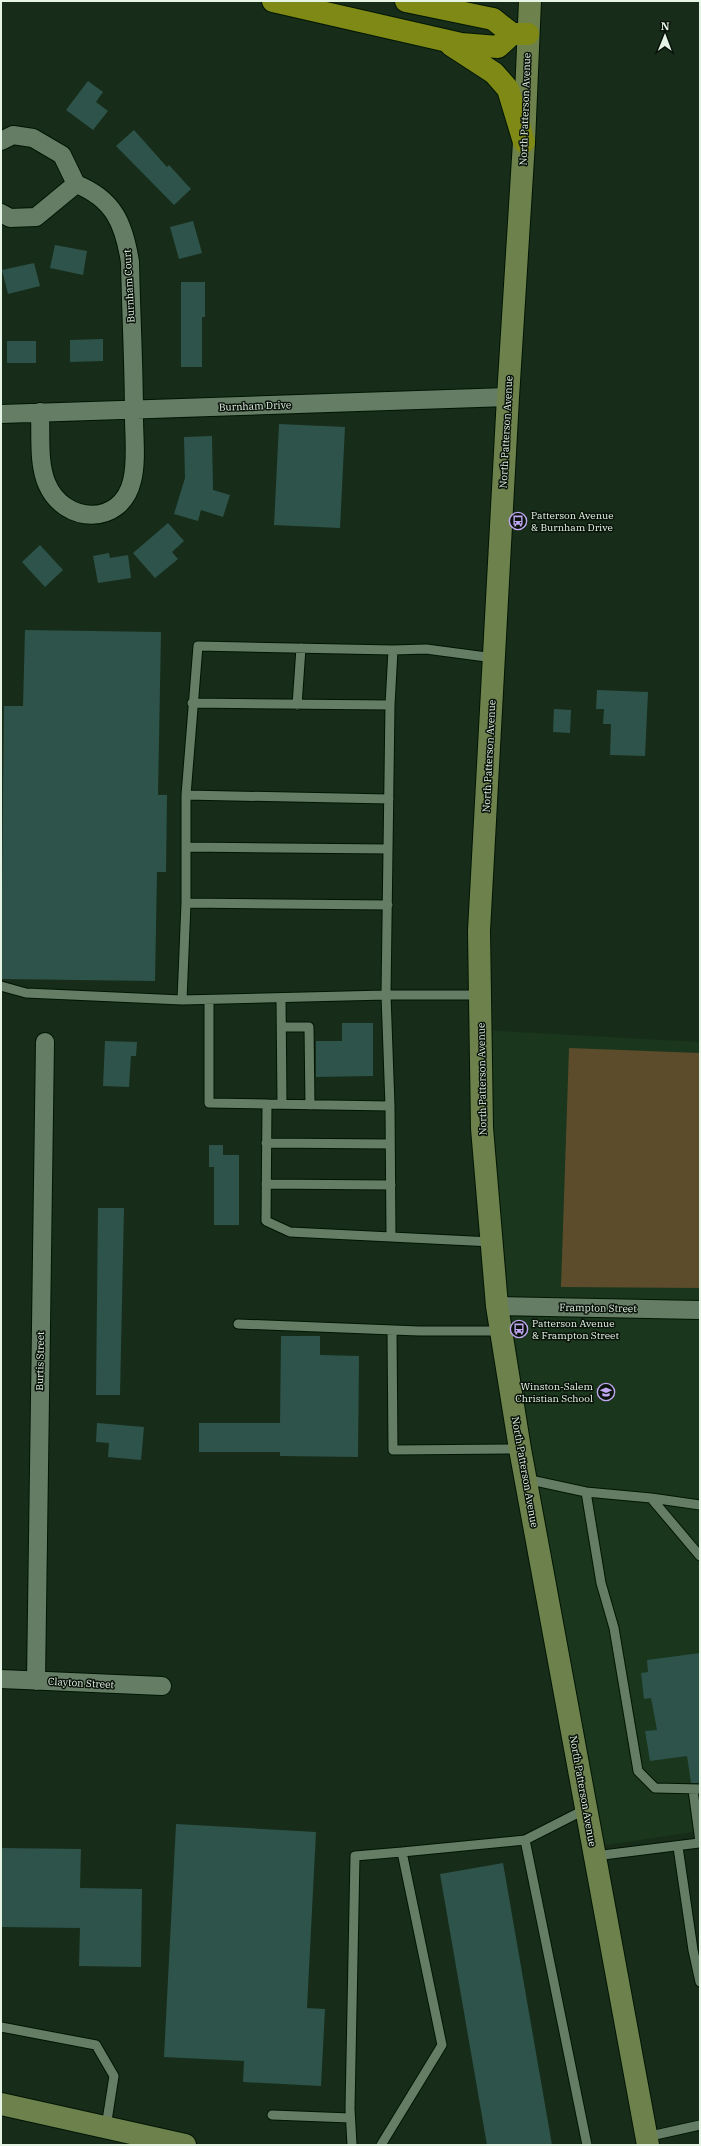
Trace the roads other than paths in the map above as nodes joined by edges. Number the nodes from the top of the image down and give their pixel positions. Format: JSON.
{"nodes":[{"id":1,"x":273,"y":1,"type":"edge"},
{"id":2,"x":406,"y":1,"type":"edge"},
{"id":3,"x":472,"y":1,"type":"edge"},
{"id":4,"x":530,"y":1,"type":"edge"},
{"id":5,"x":437,"y":7,"type":"junction"},
{"id":6,"x":520,"y":34,"type":"junction"},
{"id":7,"x":443,"y":40,"type":"junction"},
{"id":8,"x":1,"y":141,"type":"edge"},
{"id":9,"x":524,"y":142,"type":"junction"},
{"id":10,"x":76,"y":184,"type":"junction"},
{"id":11,"x":1,"y":213,"type":"edge"},
{"id":12,"x":508,"y":397,"type":"junction"},
{"id":13,"x":134,"y":410,"type":"junction"},
{"id":14,"x":40,"y":412,"type":"junction"},
{"id":15,"x":1,"y":414,"type":"edge"},
{"id":16,"x":301,"y":648,"type":"junction"},
{"id":17,"x":393,"y":650,"type":"junction"},
{"id":18,"x":494,"y":658,"type":"junction"},
{"id":19,"x":192,"y":703,"type":"junction"},
{"id":20,"x":298,"y":705,"type":"junction"},
{"id":21,"x":390,"y":705,"type":"junction"},
{"id":22,"x":186,"y":795,"type":"junction"},
{"id":23,"x":389,"y":799,"type":"junction"},
{"id":24,"x":186,"y":847,"type":"junction"},
{"id":25,"x":388,"y":849,"type":"junction"},
{"id":26,"x":186,"y":903,"type":"junction"},
{"id":27,"x":388,"y":905,"type":"junction"},
{"id":28,"x":1,"y":986,"type":"edge"},
{"id":29,"x":386,"y":995,"type":"junction"},
{"id":30,"x":480,"y":995,"type":"junction"},
{"id":31,"x":281,"y":998,"type":"junction"},
{"id":32,"x":182,"y":1000,"type":"junction"},
{"id":33,"x":209,"y":1000,"type":"junction"},
{"id":34,"x":282,"y":1027,"type":"junction"},
{"id":35,"x":45,"y":1042,"type":"dead end"},
{"id":36,"x":267,"y":1104,"type":"junction"},
{"id":37,"x":282,"y":1104,"type":"junction"},
{"id":38,"x":310,"y":1105,"type":"junction"},
{"id":39,"x":390,"y":1106,"type":"junction"},
{"id":40,"x":266,"y":1143,"type":"junction"},
{"id":41,"x":390,"y":1144,"type":"junction"},
{"id":42,"x":266,"y":1184,"type":"junction"},
{"id":43,"x":390,"y":1185,"type":"junction"},
{"id":44,"x":391,"y":1237,"type":"junction"},
{"id":45,"x":492,"y":1242,"type":"junction"},
{"id":46,"x":497,"y":1306,"type":"junction"},
{"id":47,"x":700,"y":1310,"type":"edge"},
{"id":48,"x":238,"y":1324,"type":"dead end"},
{"id":49,"x":392,"y":1330,"type":"junction"},
{"id":50,"x":501,"y":1331,"type":"junction"},
{"id":51,"x":520,"y":1449,"type":"junction"},
{"id":52,"x":526,"y":1479,"type":"junction"},
{"id":53,"x":586,"y":1492,"type":"junction"},
{"id":54,"x":651,"y":1498,"type":"junction"},
{"id":55,"x":700,"y":1505,"type":"edge"},
{"id":56,"x":700,"y":1556,"type":"edge"},
{"id":57,"x":1,"y":1679,"type":"edge"},
{"id":58,"x":36,"y":1680,"type":"junction"},
{"id":59,"x":162,"y":1686,"type":"dead end"},
{"id":60,"x":697,"y":1790,"type":"edge"},
{"id":61,"x":586,"y":1809,"type":"junction"},
{"id":62,"x":525,"y":1840,"type":"junction"},
{"id":63,"x":700,"y":1842,"type":"edge"},
{"id":64,"x":678,"y":1847,"type":"junction"},
{"id":65,"x":402,"y":1852,"type":"junction"},
{"id":66,"x":595,"y":1856,"type":"junction"},
{"id":67,"x":700,"y":1982,"type":"edge"},
{"id":68,"x":1,"y":2027,"type":"edge"},
{"id":69,"x":1,"y":2104,"type":"edge"},
{"id":70,"x":272,"y":2115,"type":"dead end"},
{"id":71,"x":350,"y":2118,"type":"junction"},
{"id":72,"x":700,"y":2125,"type":"edge"},
{"id":73,"x":106,"y":2127,"type":"junction"},
{"id":74,"x":647,"y":2141,"type":"edge"},
{"id":75,"x":185,"y":2145,"type":"edge"},
{"id":76,"x":352,"y":2145,"type":"edge"},
{"id":77,"x":381,"y":2145,"type":"edge"},
{"id":78,"x":588,"y":2145,"type":"edge"}],
"edges":[{"from":1,"to":7,"type":"highway"},
{"from":2,"to":5,"type":"highway"},
{"from":3,"to":5,"type":"highway"},
{"from":4,"to":6,"type":"main road","name":"North Patterson Avenue"},
{"from":5,"to":6,"type":"highway"},
{"from":6,"to":7,"type":"highway"},
{"from":6,"to":9,"type":"main road","name":"North Patterson Avenue"},
{"from":7,"to":9,"type":"highway"},
{"from":8,"to":10,"type":"street"},
{"from":9,"to":12,"type":"main road","name":"North Patterson Avenue"},
{"from":10,"to":11,"type":"street"},
{"from":10,"to":13,"type":"street","name":"Burnham Court"},
{"from":12,"to":13,"type":"street","name":"Burnham Drive"},
{"from":12,"to":18,"type":"main road","name":"North Patterson Avenue"},
{"from":13,"to":14,"type":"street","name":"Burnham Drive"},
{"from":13,"to":14,"type":"street","name":"Burnham Court"},
{"from":14,"to":15,"type":"street","name":"Burnham Drive"},
{"from":16,"to":17,"type":"lane"},
{"from":16,"to":19,"type":"lane"},
{"from":16,"to":20,"type":"lane"},
{"from":17,"to":18,"type":"lane"},
{"from":17,"to":21,"type":"lane"},
{"from":18,"to":30,"type":"main road","name":"North Patterson Avenue"},
{"from":19,"to":20,"type":"lane"},
{"from":19,"to":22,"type":"lane"},
{"from":20,"to":21,"type":"lane"},
{"from":21,"to":23,"type":"lane"},
{"from":22,"to":23,"type":"lane"},
{"from":22,"to":24,"type":"lane"},
{"from":23,"to":25,"type":"lane"},
{"from":24,"to":25,"type":"lane"},
{"from":24,"to":26,"type":"lane"},
{"from":25,"to":27,"type":"lane"},
{"from":26,"to":27,"type":"lane"},
{"from":26,"to":32,"type":"lane"},
{"from":27,"to":29,"type":"lane"},
{"from":28,"to":32,"type":"lane"},
{"from":29,"to":30,"type":"lane"},
{"from":29,"to":31,"type":"lane"},
{"from":29,"to":39,"type":"lane"},
{"from":30,"to":45,"type":"main road","name":"North Patterson Avenue"},
{"from":31,"to":33,"type":"lane"},
{"from":31,"to":34,"type":"lane"},
{"from":32,"to":33,"type":"lane"},
{"from":33,"to":36,"type":"lane"},
{"from":34,"to":37,"type":"lane"},
{"from":34,"to":38,"type":"lane"},
{"from":35,"to":58,"type":"street","name":"Burtis Street"},
{"from":36,"to":37,"type":"lane"},
{"from":36,"to":40,"type":"lane"},
{"from":37,"to":38,"type":"lane"},
{"from":38,"to":39,"type":"lane"},
{"from":39,"to":41,"type":"lane"},
{"from":40,"to":41,"type":"lane"},
{"from":40,"to":42,"type":"lane"},
{"from":41,"to":43,"type":"lane"},
{"from":42,"to":43,"type":"lane"},
{"from":42,"to":44,"type":"lane"},
{"from":43,"to":44,"type":"lane"},
{"from":44,"to":45,"type":"lane"},
{"from":45,"to":46,"type":"main road","name":"North Patterson Avenue"},
{"from":46,"to":47,"type":"street","name":"Frampton Street"},
{"from":46,"to":50,"type":"main road","name":"North Patterson Avenue"},
{"from":48,"to":49,"type":"lane"},
{"from":49,"to":50,"type":"lane"},
{"from":49,"to":51,"type":"lane"},
{"from":50,"to":51,"type":"main road","name":"North Patterson Avenue"},
{"from":51,"to":52,"type":"main road","name":"North Patterson Avenue"},
{"from":52,"to":53,"type":"lane"},
{"from":52,"to":61,"type":"main road","name":"North Patterson Avenue"},
{"from":53,"to":54,"type":"lane"},
{"from":53,"to":60,"type":"lane"},
{"from":54,"to":55,"type":"lane"},
{"from":54,"to":56,"type":"lane"},
{"from":57,"to":58,"type":"street","name":"Clayton Street"},
{"from":58,"to":59,"type":"street","name":"Clayton Street"},
{"from":60,"to":63,"type":"lane"},
{"from":61,"to":62,"type":"lane"},
{"from":61,"to":66,"type":"main road","name":"North Patterson Avenue"},
{"from":62,"to":65,"type":"lane"},
{"from":62,"to":78,"type":"lane"},
{"from":63,"to":64,"type":"lane"},
{"from":64,"to":66,"type":"lane"},
{"from":64,"to":67,"type":"lane"},
{"from":65,"to":71,"type":"lane"},
{"from":65,"to":77,"type":"lane"},
{"from":66,"to":74,"type":"main road","name":"North Patterson Avenue"},
{"from":68,"to":73,"type":"lane"},
{"from":69,"to":73,"type":"main road"},
{"from":70,"to":71,"type":"lane"},
{"from":71,"to":76,"type":"lane"},
{"from":72,"to":74,"type":"lane"},
{"from":73,"to":75,"type":"main road"}]}
